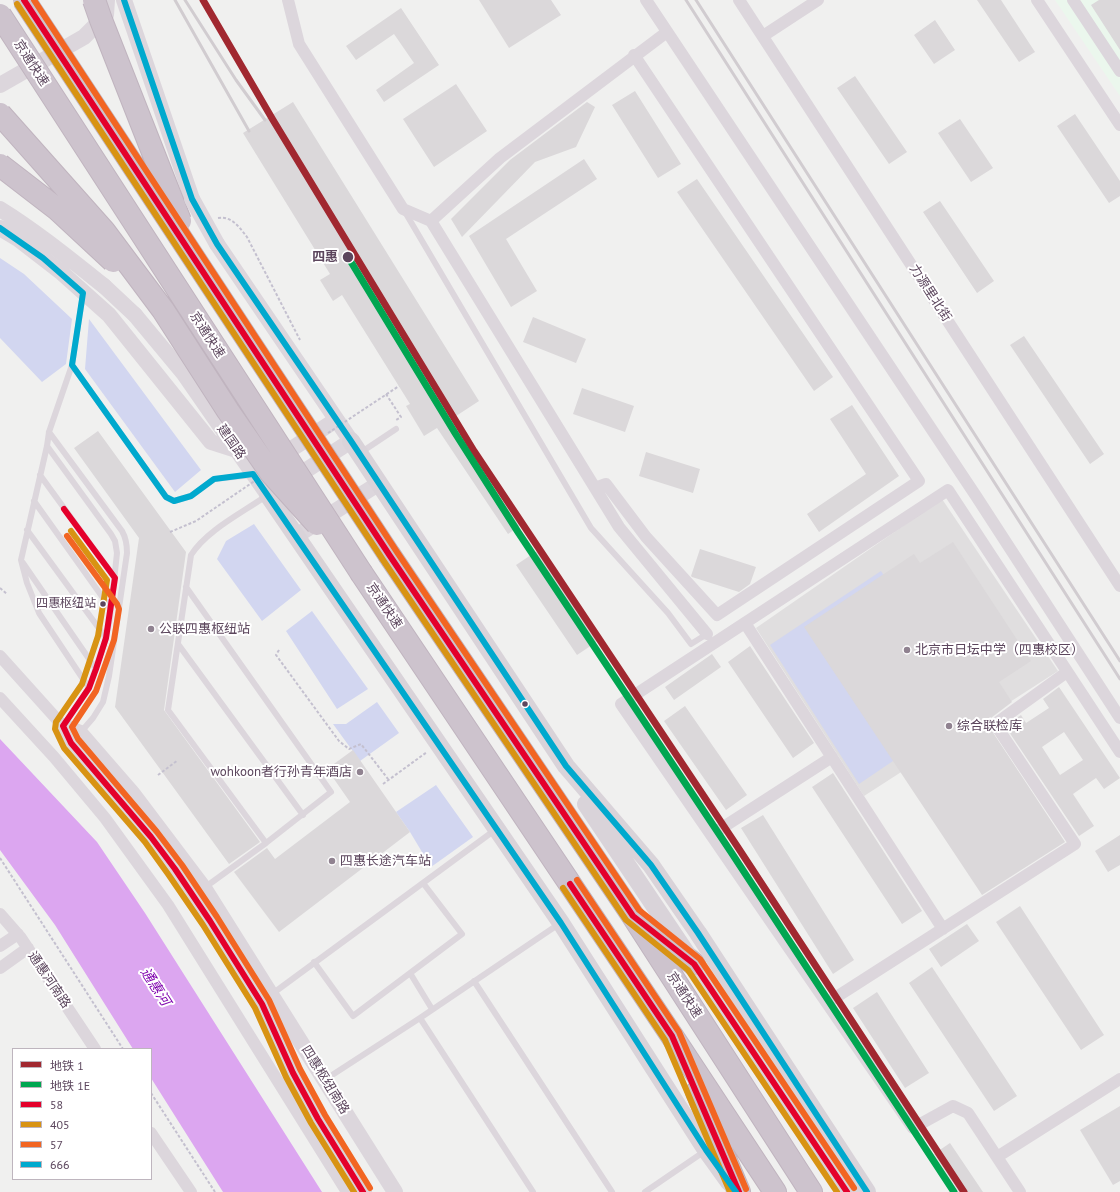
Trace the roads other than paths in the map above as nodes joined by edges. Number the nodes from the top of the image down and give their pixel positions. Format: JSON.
{"nodes":[{"id":1,"x":24,"y":0,"type":"edge"},
{"id":2,"x":94,"y":0,"type":"edge"},
{"id":3,"x":107,"y":0,"type":"edge"},
{"id":4,"x":124,"y":0,"type":"edge"},
{"id":5,"x":288,"y":0,"type":"edge"},
{"id":6,"x":646,"y":0,"type":"edge"},
{"id":7,"x":739,"y":0,"type":"edge"},
{"id":8,"x":818,"y":0,"type":"edge"},
{"id":9,"x":1037,"y":0,"type":"edge"},
{"id":10,"x":1073,"y":0,"type":"edge"},
{"id":11,"x":0,"y":15,"type":"edge"},
{"id":12,"x":667,"y":32,"type":"junction"},
{"id":13,"x":763,"y":36,"type":"junction"},
{"id":14,"x":634,"y":55,"type":"junction"},
{"id":15,"x":1120,"y":71,"type":"edge"},
{"id":16,"x":0,"y":85,"type":"edge"},
{"id":17,"x":0,"y":114,"type":"edge"},
{"id":18,"x":1120,"y":125,"type":"edge"},
{"id":19,"x":0,"y":165,"type":"edge"},
{"id":20,"x":0,"y":209,"type":"edge"},
{"id":21,"x":403,"y":209,"type":"junction"},
{"id":22,"x":431,"y":221,"type":"junction"},
{"id":23,"x":0,"y":228,"type":"edge"},
{"id":24,"x":195,"y":261,"type":"junction"},
{"id":25,"x":83,"y":293,"type":"junction"},
{"id":26,"x":163,"y":310,"type":"junction"},
{"id":27,"x":72,"y":366,"type":"junction"},
{"id":28,"x":336,"y":420,"type":"junction"},
{"id":29,"x":396,"y":429,"type":"dead end"},
{"id":30,"x":49,"y":432,"type":"junction"},
{"id":31,"x":47,"y":446,"type":"junction"},
{"id":32,"x":355,"y":447,"type":"junction"},
{"id":33,"x":236,"y":450,"type":"junction"},
{"id":34,"x":253,"y":474,"type":"junction"},
{"id":35,"x":40,"y":476,"type":"junction"},
{"id":36,"x":378,"y":484,"type":"junction"},
{"id":37,"x":595,"y":488,"type":"junction"},
{"id":38,"x":268,"y":495,"type":"junction"},
{"id":39,"x":34,"y":501,"type":"junction"},
{"id":40,"x":27,"y":530,"type":"junction"},
{"id":41,"x":296,"y":536,"type":"junction"},
{"id":42,"x":21,"y":560,"type":"junction"},
{"id":43,"x":362,"y":574,"type":"junction"},
{"id":44,"x":115,"y":578,"type":"junction"},
{"id":45,"x":1120,"y":586,"type":"edge"},
{"id":46,"x":186,"y":587,"type":"junction"},
{"id":47,"x":111,"y":609,"type":"junction"},
{"id":48,"x":745,"y":623,"type":"junction"},
{"id":49,"x":707,"y":634,"type":"joint"},
{"id":50,"x":106,"y":638,"type":"junction"},
{"id":51,"x":178,"y":644,"type":"junction"},
{"id":52,"x":0,"y":656,"type":"edge"},
{"id":53,"x":96,"y":669,"type":"junction"},
{"id":54,"x":1067,"y":672,"type":"junction"},
{"id":55,"x":89,"y":688,"type":"junction"},
{"id":56,"x":0,"y":698,"type":"edge"},
{"id":57,"x":1120,"y":718,"type":"edge"},
{"id":58,"x":63,"y":726,"type":"junction"},
{"id":59,"x":75,"y":738,"type":"junction"},
{"id":60,"x":1120,"y":752,"type":"edge"},
{"id":61,"x":832,"y":757,"type":"junction"},
{"id":62,"x":566,"y":766,"type":"junction"},
{"id":63,"x":303,"y":814,"type":"junction"},
{"id":64,"x":497,"y":829,"type":"junction"},
{"id":65,"x":711,"y":835,"type":"junction"},
{"id":66,"x":266,"y":843,"type":"junction"},
{"id":67,"x":423,"y":883,"type":"junction"},
{"id":68,"x":204,"y":888,"type":"junction"},
{"id":69,"x":0,"y":914,"type":"edge"},
{"id":70,"x":633,"y":916,"type":"junction"},
{"id":71,"x":561,"y":923,"type":"junction"},
{"id":72,"x":943,"y":929,"type":"junction"},
{"id":73,"x":18,"y":934,"type":"junction"},
{"id":74,"x":0,"y":946,"type":"edge"},
{"id":75,"x":28,"y":948,"type":"junction"},
{"id":76,"x":314,"y":962,"type":"junction"},
{"id":77,"x":694,"y":964,"type":"junction"},
{"id":78,"x":0,"y":968,"type":"edge"},
{"id":79,"x":410,"y":973,"type":"junction"},
{"id":80,"x":474,"y":981,"type":"junction"},
{"id":81,"x":267,"y":999,"type":"junction"},
{"id":82,"x":827,"y":1003,"type":"junction"},
{"id":83,"x":432,"y":1009,"type":"junction"},
{"id":84,"x":420,"y":1018,"type":"junction"},
{"id":85,"x":672,"y":1036,"type":"junction"},
{"id":86,"x":94,"y":1048,"type":"edge"},
{"id":87,"x":1120,"y":1079,"type":"edge"},
{"id":88,"x":324,"y":1080,"type":"junction"},
{"id":89,"x":152,"y":1134,"type":"edge"},
{"id":90,"x":706,"y":1150,"type":"junction"},
{"id":91,"x":997,"y":1157,"type":"junction"},
{"id":92,"x":191,"y":1192,"type":"edge"},
{"id":93,"x":347,"y":1192,"type":"edge"},
{"id":94,"x":363,"y":1192,"type":"edge"},
{"id":95,"x":382,"y":1192,"type":"edge"},
{"id":96,"x":395,"y":1192,"type":"edge"},
{"id":97,"x":533,"y":1192,"type":"edge"},
{"id":98,"x":612,"y":1192,"type":"edge"},
{"id":99,"x":645,"y":1192,"type":"edge"},
{"id":100,"x":736,"y":1192,"type":"edge"},
{"id":101,"x":739,"y":1192,"type":"edge"},
{"id":102,"x":775,"y":1192,"type":"edge"},
{"id":103,"x":811,"y":1192,"type":"edge"},
{"id":104,"x":847,"y":1192,"type":"edge"},
{"id":105,"x":867,"y":1192,"type":"edge"},
{"id":106,"x":1020,"y":1192,"type":"edge"}],
"edges":[{"from":1,"to":24,"type":"highway","name":"京通快速","bridge":true},
{"from":2,"to":24,"type":"highway","bridge":true},
{"from":3,"to":16,"type":"street"},
{"from":4,"to":28,"type":"street","bridge":true},
{"from":5,"to":21,"type":"street"},
{"from":6,"to":12,"type":"street"},
{"from":7,"to":13,"type":"street","name":"力源里北街"},
{"from":8,"to":13,"type":"street"},
{"from":9,"to":18,"type":"street"},
{"from":10,"to":15,"type":"street"},
{"from":11,"to":43,"type":"highway","name":"京通快速","bridge":true},
{"from":12,"to":14,"type":"street"},
{"from":12,"to":57,"type":"street"},
{"from":13,"to":45,"type":"street","name":"力源里北街"},
{"from":14,"to":22,"type":"street"},
{"from":14,"to":37,"type":"street"},
{"from":17,"to":26,"type":"highway","bridge":true},
{"from":19,"to":26,"type":"highway","bridge":true},
{"from":20,"to":33,"type":"street","name":"建国路","bridge":true},
{"from":21,"to":22,"type":"street"},
{"from":21,"to":49,"type":"lane"},
{"from":22,"to":37,"type":"street"},
{"from":23,"to":25,"type":"street"},
{"from":24,"to":70,"type":"highway","name":"京通快速","bridge":true},
{"from":25,"to":27,"type":"lane"},
{"from":25,"to":33,"type":"street"},
{"from":26,"to":43,"type":"highway","bridge":true},
{"from":27,"to":30,"type":"lane"},
{"from":27,"to":34,"type":"lane"},
{"from":28,"to":32,"type":"street"},
{"from":28,"to":34,"type":"street"},
{"from":29,"to":32,"type":"lane"},
{"from":30,"to":31,"type":"lane"},
{"from":30,"to":59,"type":"lane"},
{"from":31,"to":35,"type":"lane"},
{"from":31,"to":44,"type":"lane"},
{"from":32,"to":36,"type":"main road"},
{"from":32,"to":38,"type":"street"},
{"from":33,"to":34,"type":"street","name":"建国路"},
{"from":34,"to":38,"type":"street","name":"建国路"},
{"from":35,"to":39,"type":"lane"},
{"from":35,"to":44,"type":"lane"},
{"from":36,"to":41,"type":"street"},
{"from":36,"to":62,"type":"main road"},
{"from":37,"to":49,"type":"street"},
{"from":38,"to":41,"type":"main road","name":"建国路"},
{"from":38,"to":46,"type":"lane"},
{"from":39,"to":40,"type":"lane"},
{"from":39,"to":47,"type":"lane"},
{"from":40,"to":42,"type":"lane"},
{"from":40,"to":50,"type":"lane"},
{"from":41,"to":64,"type":"main road","name":"建国路"},
{"from":42,"to":53,"type":"lane"},
{"from":42,"to":55,"type":"lane"},
{"from":43,"to":85,"type":"highway","name":"京通快速"},
{"from":44,"to":47,"type":"lane"},
{"from":46,"to":51,"type":"lane"},
{"from":46,"to":63,"type":"lane"},
{"from":47,"to":50,"type":"lane"},
{"from":48,"to":54,"type":"street"},
{"from":48,"to":61,"type":"street"},
{"from":48,"to":65,"type":"street"},
{"from":50,"to":53,"type":"lane"},
{"from":51,"to":63,"type":"lane"},
{"from":51,"to":66,"type":"lane"},
{"from":52,"to":58,"type":"street","name":"四惠枢纽南路"},
{"from":53,"to":55,"type":"lane"},
{"from":54,"to":60,"type":"street"},
{"from":54,"to":72,"type":"street"},
{"from":55,"to":58,"type":"lane"},
{"from":56,"to":93,"type":"street"},
{"from":58,"to":59,"type":"street","name":"四惠枢纽南路"},
{"from":59,"to":68,"type":"street","name":"四惠枢纽南路"},
{"from":59,"to":81,"type":"street","name":"四惠枢纽南路"},
{"from":61,"to":65,"type":"street"},
{"from":61,"to":72,"type":"street"},
{"from":62,"to":77,"type":"main road"},
{"from":62,"to":105,"type":"main road"},
{"from":63,"to":66,"type":"lane"},
{"from":64,"to":67,"type":"lane"},
{"from":64,"to":71,"type":"main road","name":"建国路"},
{"from":65,"to":82,"type":"street"},
{"from":66,"to":68,"type":"lane"},
{"from":67,"to":76,"type":"lane"},
{"from":67,"to":79,"type":"lane"},
{"from":68,"to":81,"type":"street","name":"四惠枢纽南路"},
{"from":69,"to":73,"type":"street","name":"通惠河南路"},
{"from":70,"to":77,"type":"highway"},
{"from":70,"to":103,"type":"highway","name":"京通快速"},
{"from":71,"to":80,"type":"lane"},
{"from":71,"to":90,"type":"main road","name":"建国路"},
{"from":72,"to":82,"type":"street"},
{"from":73,"to":74,"type":"street"},
{"from":73,"to":75,"type":"street","name":"通惠河南路"},
{"from":75,"to":78,"type":"street"},
{"from":75,"to":86,"type":"street","name":"通惠河南路"},
{"from":76,"to":79,"type":"lane"},
{"from":76,"to":81,"type":"lane"},
{"from":77,"to":104,"type":"main road"},
{"from":79,"to":83,"type":"lane"},
{"from":80,"to":83,"type":"lane"},
{"from":80,"to":98,"type":"lane"},
{"from":81,"to":88,"type":"street","name":"四惠枢纽南路"},
{"from":81,"to":94,"type":"main road"},
{"from":81,"to":95,"type":"street","name":"四惠枢纽南路"},
{"from":82,"to":91,"type":"street"},
{"from":83,"to":84,"type":"lane"},
{"from":84,"to":88,"type":"lane"},
{"from":84,"to":97,"type":"lane"},
{"from":85,"to":101,"type":"highway"},
{"from":85,"to":102,"type":"highway","name":"京通快速"},
{"from":87,"to":91,"type":"street"},
{"from":88,"to":96,"type":"street","name":"四惠枢纽南路"},
{"from":89,"to":92,"type":"street"},
{"from":90,"to":99,"type":"lane"},
{"from":90,"to":100,"type":"main road","name":"建国路"},
{"from":91,"to":106,"type":"street"}]}
